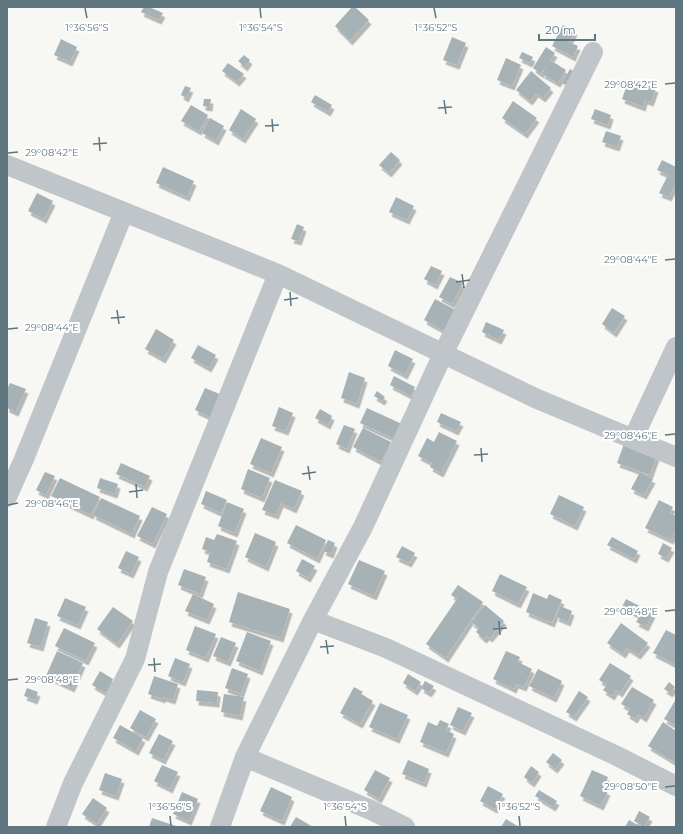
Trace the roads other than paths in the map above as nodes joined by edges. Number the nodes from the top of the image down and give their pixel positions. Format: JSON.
{"nodes":[{"id":1,"x":593,"y":52,"type":"dead end"},
{"id":2,"x":7,"y":165,"type":"edge"},
{"id":3,"x":124,"y":212,"type":"junction"},
{"id":4,"x":278,"y":274,"type":"junction"},
{"id":5,"x":676,"y":347,"type":"edge"},
{"id":6,"x":443,"y":354,"type":"junction"},
{"id":7,"x":633,"y":439,"type":"junction"},
{"id":8,"x":676,"y":457,"type":"edge"},
{"id":9,"x":7,"y":497,"type":"edge"},
{"id":10,"x":313,"y":620,"type":"junction"},
{"id":11,"x":245,"y":757,"type":"junction"},
{"id":12,"x":676,"y":786,"type":"edge"},
{"id":13,"x":56,"y":827,"type":"edge"},
{"id":14,"x":220,"y":827,"type":"edge"},
{"id":15,"x":405,"y":827,"type":"edge"}],
"edges":[{"from":1,"to":6,"type":"street"},
{"from":2,"to":3,"type":"street"},
{"from":3,"to":4,"type":"street"},
{"from":3,"to":9,"type":"street"},
{"from":4,"to":6,"type":"street"},
{"from":4,"to":13,"type":"street"},
{"from":5,"to":7,"type":"street"},
{"from":6,"to":7,"type":"street"},
{"from":6,"to":10,"type":"street"},
{"from":7,"to":8,"type":"street"},
{"from":10,"to":11,"type":"street"},
{"from":10,"to":12,"type":"street"},
{"from":11,"to":14,"type":"street"},
{"from":11,"to":15,"type":"street"}]}
